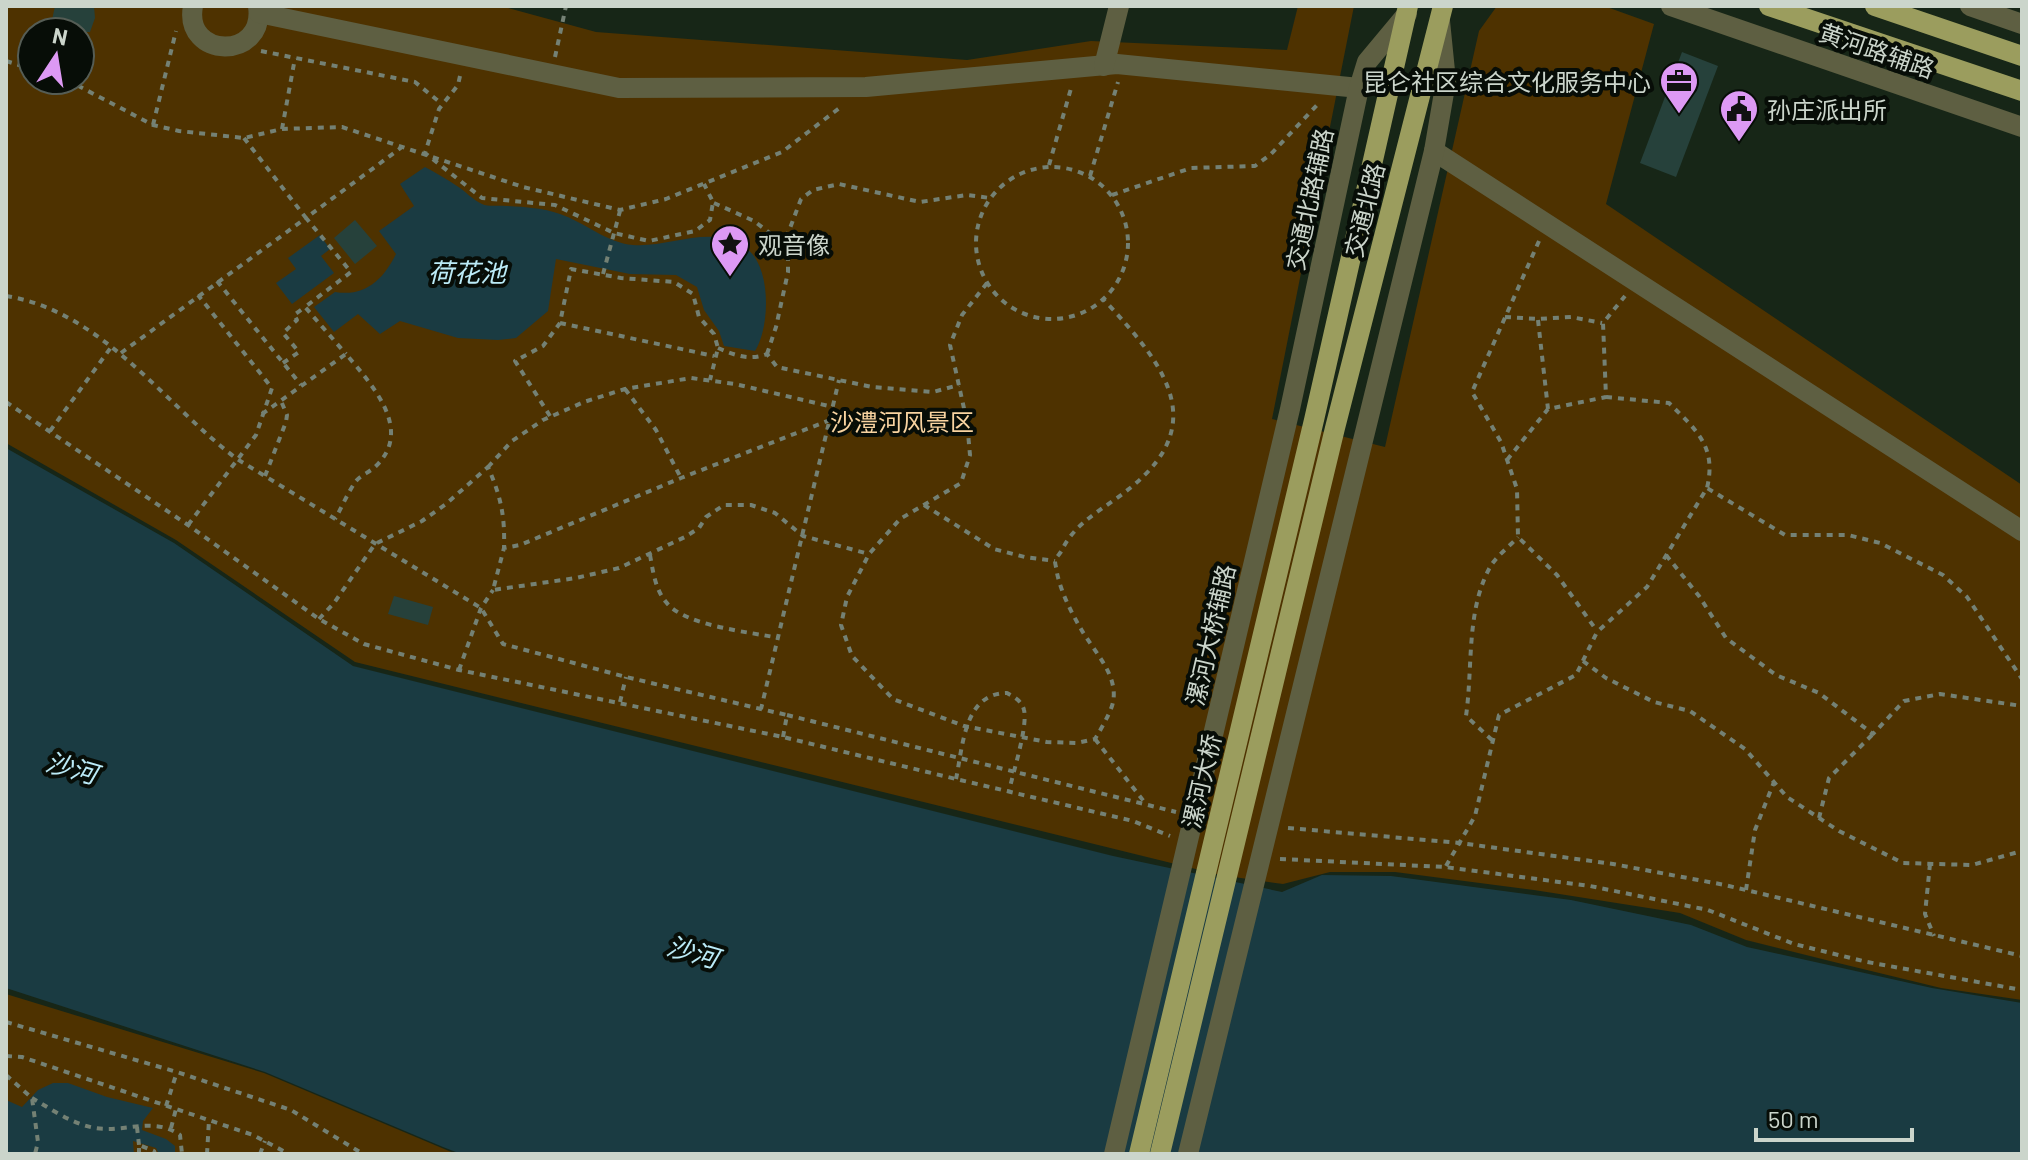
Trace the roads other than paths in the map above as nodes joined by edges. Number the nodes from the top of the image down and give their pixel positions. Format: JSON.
{"nodes":[{"id":1,"x":1119,"y":6,"type":"edge"},
{"id":2,"x":1671,"y":6,"type":"edge"},
{"id":3,"x":1769,"y":6,"type":"edge"},
{"id":4,"x":1875,"y":6,"type":"edge"},
{"id":5,"x":1963,"y":6,"type":"edge"},
{"id":6,"x":1970,"y":6,"type":"edge"},
{"id":7,"x":193,"y":8,"type":"edge"},
{"id":8,"x":1407,"y":9,"type":"edge"},
{"id":9,"x":1445,"y":11,"type":"edge"},
{"id":10,"x":261,"y":12,"type":"edge"},
{"id":11,"x":2022,"y":24,"type":"edge"},
{"id":12,"x":1954,"y":33,"type":"junction"},
{"id":13,"x":2022,"y":56,"type":"edge"},
{"id":14,"x":1114,"y":65,"type":"junction"},
{"id":15,"x":1359,"y":88,"type":"junction"},
{"id":16,"x":2022,"y":91,"type":"edge"},
{"id":17,"x":2022,"y":127,"type":"edge"},
{"id":18,"x":1434,"y":151,"type":"junction"},
{"id":19,"x":1290,"y":409,"type":"joint"},
{"id":20,"x":1314,"y":420,"type":"joint"},
{"id":21,"x":1335,"y":428,"type":"joint"},
{"id":22,"x":2022,"y":531,"type":"edge"},
{"id":23,"x":1114,"y":1154,"type":"edge"},
{"id":24,"x":1139,"y":1154,"type":"edge"},
{"id":25,"x":1160,"y":1154,"type":"edge"},
{"id":26,"x":1188,"y":1154,"type":"edge"}],
"edges":[{"from":1,"to":14,"type":"street"},
{"from":2,"to":17,"type":"street","name":"黄河路辅路"},
{"from":3,"to":16,"type":"main road"},
{"from":4,"to":12,"type":"main road"},
{"from":5,"to":12,"type":"street"},
{"from":6,"to":11,"type":"street"},
{"from":7,"to":10,"type":"street"},
{"from":8,"to":15,"type":"street","name":"交通北路辅路"},
{"from":8,"to":20,"type":"main road","name":"交通北路"},
{"from":9,"to":18,"type":"street"},
{"from":9,"to":21,"type":"main road","name":"交通北路"},
{"from":10,"to":14,"type":"street"},
{"from":12,"to":13,"type":"main road"},
{"from":14,"to":15,"type":"street"},
{"from":15,"to":19,"type":"street","name":"交通北路辅路"},
{"from":18,"to":22,"type":"street"},
{"from":18,"to":26,"type":"street"},
{"from":19,"to":23,"type":"street","name":"漯河大桥辅路"},
{"from":20,"to":24,"type":"main road","name":"漯河大桥"},
{"from":21,"to":25,"type":"main road","name":"漯河大桥"}]}
